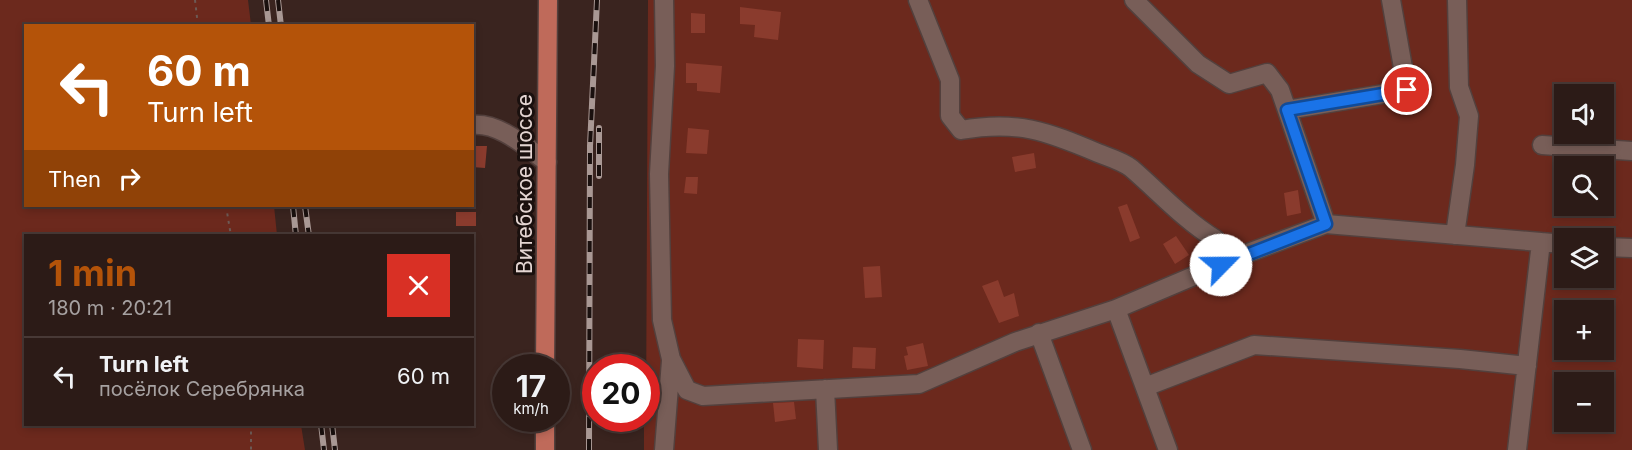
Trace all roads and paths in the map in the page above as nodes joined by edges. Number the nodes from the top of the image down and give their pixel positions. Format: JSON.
{"nodes":[{"id":1,"x":195,"y":0,"type":"edge"},
{"id":2,"x":548,"y":0,"type":"edge"},
{"id":3,"x":664,"y":0,"type":"edge"},
{"id":4,"x":918,"y":0,"type":"edge"},
{"id":5,"x":1134,"y":0,"type":"edge"},
{"id":6,"x":1391,"y":0,"type":"edge"},
{"id":7,"x":1457,"y":0,"type":"edge"},
{"id":8,"x":198,"y":24,"type":"edge"},
{"id":9,"x":1287,"y":110,"type":"junction"},
{"id":10,"x":474,"y":125,"type":"edge"},
{"id":11,"x":1542,"y":145,"type":"dead end"},
{"id":12,"x":1632,"y":151,"type":"edge"},
{"id":13,"x":547,"y":162,"type":"junction"},
{"id":14,"x":225,"y":207,"type":"edge"},
{"id":15,"x":1326,"y":224,"type":"junction"},
{"id":16,"x":231,"y":234,"type":"edge"},
{"id":17,"x":1455,"y":235,"type":"junction"},
{"id":18,"x":1541,"y":242,"type":"junction"},
{"id":19,"x":1554,"y":243,"type":"edge"},
{"id":20,"x":1614,"y":247,"type":"edge"},
{"id":21,"x":1632,"y":248,"type":"edge"},
{"id":22,"x":1221,"y":265,"type":"junction"},
{"id":23,"x":1116,"y":309,"type":"junction"},
{"id":24,"x":1039,"y":333,"type":"junction"},
{"id":25,"x":545,"y":354,"type":"edge"},
{"id":26,"x":671,"y":359,"type":"junction"},
{"id":27,"x":1527,"y":366,"type":"junction"},
{"id":28,"x":1145,"y":387,"type":"junction"},
{"id":29,"x":825,"y":389,"type":"junction"},
{"id":30,"x":250,"y":426,"type":"edge"},
{"id":31,"x":545,"y":432,"type":"edge"},
{"id":32,"x":251,"y":450,"type":"edge"},
{"id":33,"x":545,"y":450,"type":"edge"},
{"id":34,"x":664,"y":450,"type":"edge"},
{"id":35,"x":828,"y":450,"type":"edge"},
{"id":36,"x":1082,"y":450,"type":"edge"},
{"id":37,"x":1168,"y":450,"type":"edge"},
{"id":38,"x":1517,"y":450,"type":"edge"}],
"edges":[{"from":1,"to":8,"type":"path"},
{"from":2,"to":13,"type":"main road","name":"Витебское шоссе"},
{"from":3,"to":26,"type":"lane"},
{"from":4,"to":22,"type":"lane"},
{"from":5,"to":9,"type":"lane"},
{"from":6,"to":9,"type":"lane"},
{"from":7,"to":17,"type":"lane"},
{"from":9,"to":15,"type":"lane"},
{"from":10,"to":13,"type":"lane"},
{"from":11,"to":12,"type":"lane"},
{"from":13,"to":25,"type":"main road","name":"Витебское шоссе"},
{"from":14,"to":16,"type":"path"},
{"from":15,"to":17,"type":"lane"},
{"from":15,"to":22,"type":"lane"},
{"from":17,"to":18,"type":"lane"},
{"from":18,"to":19,"type":"lane"},
{"from":18,"to":27,"type":"lane"},
{"from":20,"to":21,"type":"lane"},
{"from":22,"to":23,"type":"lane"},
{"from":23,"to":24,"type":"lane"},
{"from":23,"to":28,"type":"lane"},
{"from":24,"to":29,"type":"lane"},
{"from":24,"to":36,"type":"lane"},
{"from":26,"to":29,"type":"lane"},
{"from":26,"to":34,"type":"lane"},
{"from":27,"to":28,"type":"lane"},
{"from":27,"to":38,"type":"lane"},
{"from":28,"to":37,"type":"lane"},
{"from":29,"to":35,"type":"lane"},
{"from":30,"to":32,"type":"path"},
{"from":31,"to":33,"type":"main road"}]}
